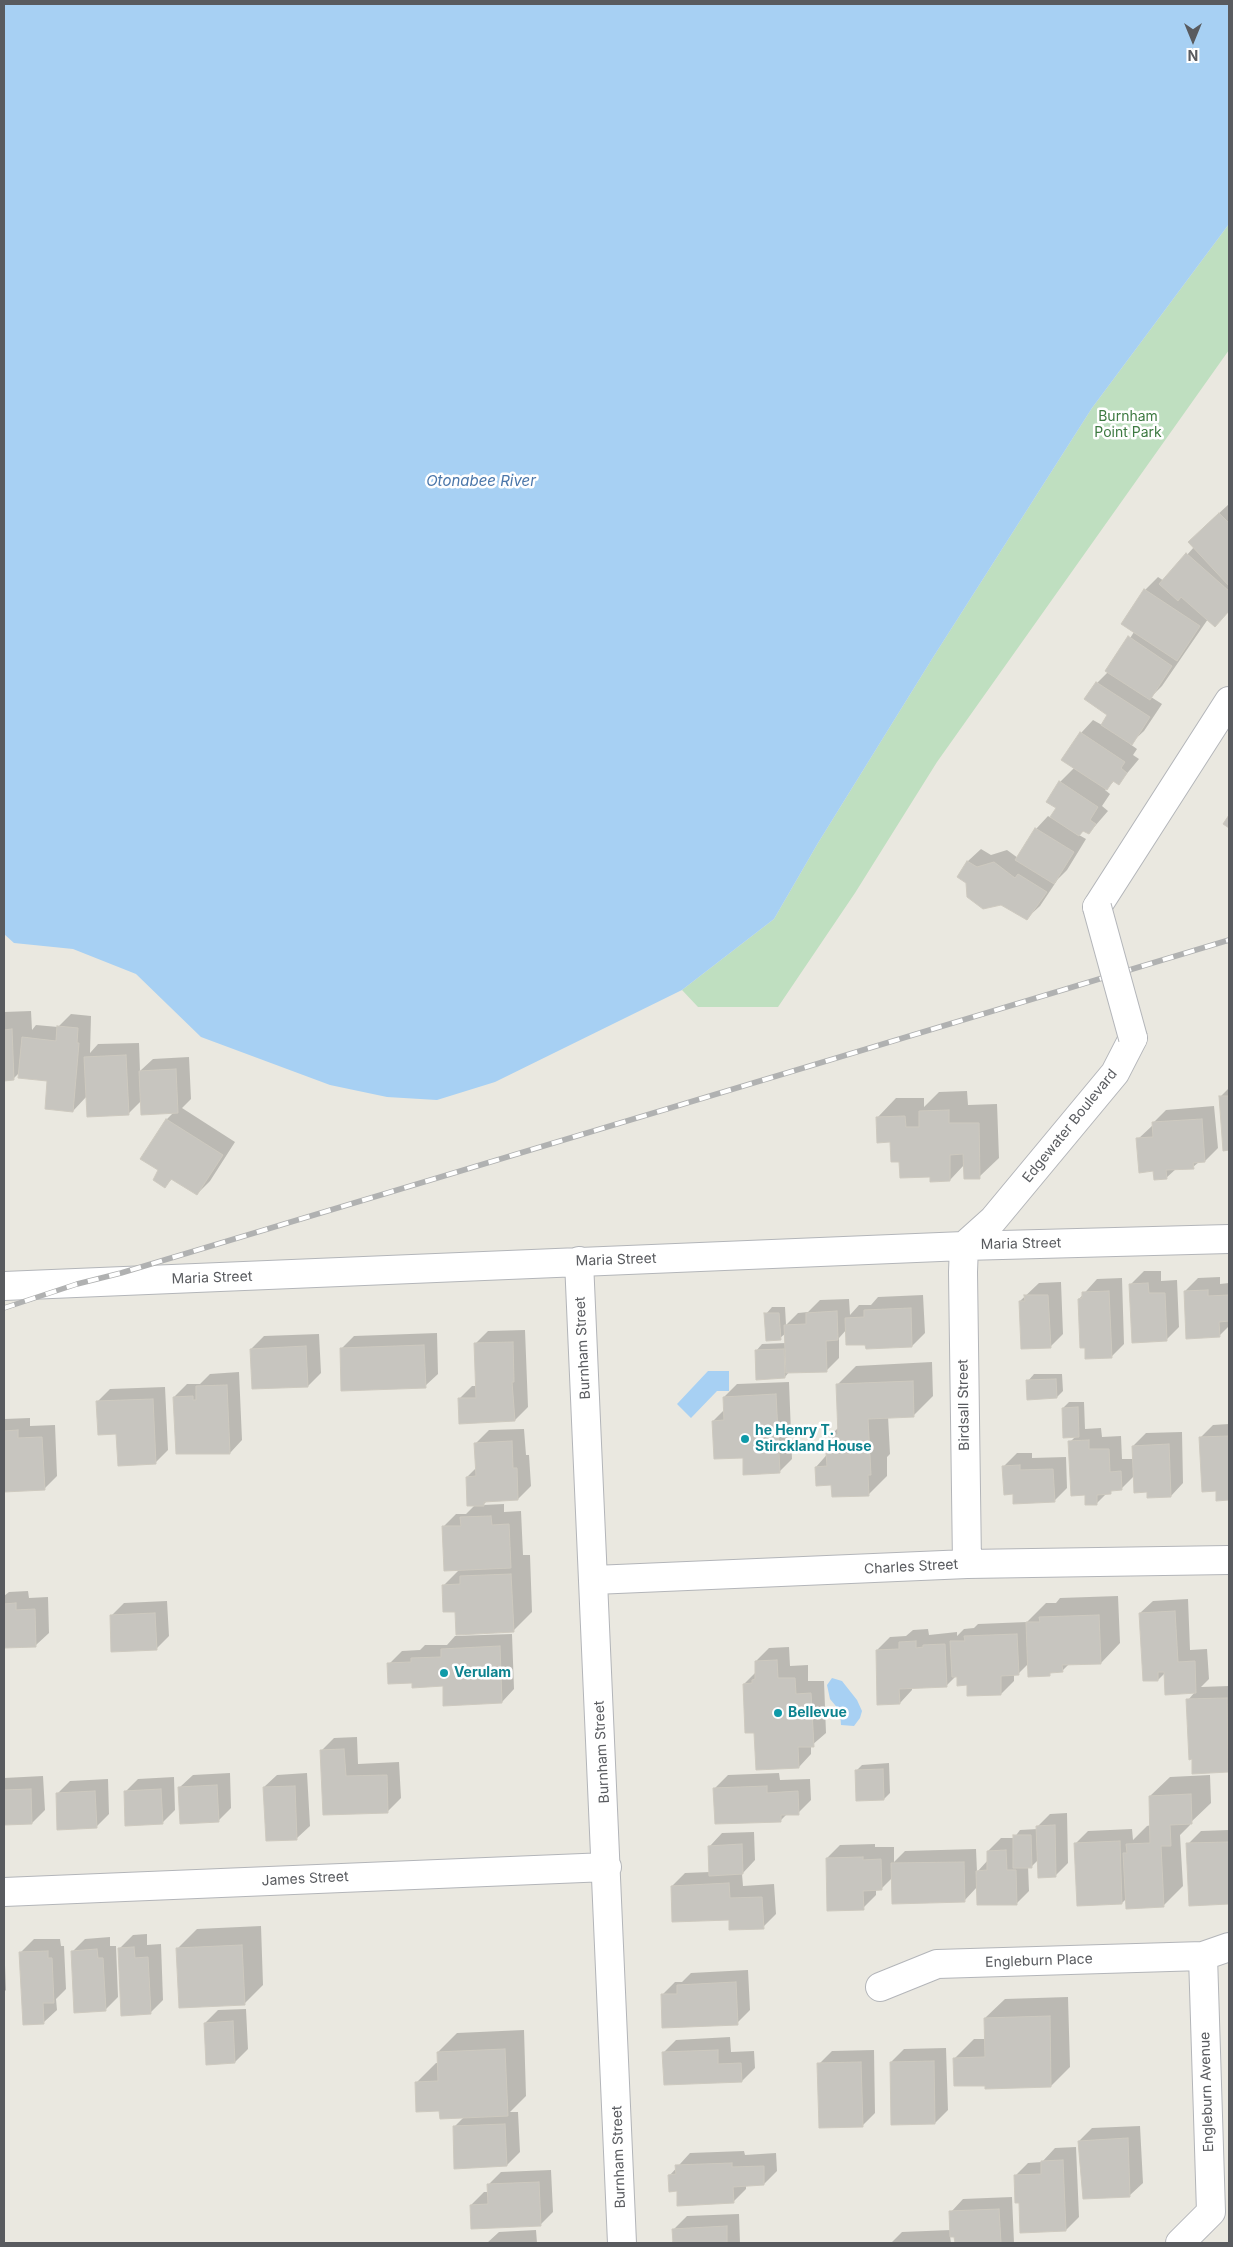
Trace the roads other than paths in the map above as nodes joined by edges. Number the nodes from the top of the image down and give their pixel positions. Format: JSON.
{"nodes":[{"id":1,"x":1229,"y":702,"type":"edge"},
{"id":2,"x":1229,"y":1239,"type":"edge"},
{"id":3,"x":964,"y":1246,"type":"junction"},
{"id":4,"x":579,"y":1261,"type":"junction"},
{"id":5,"x":4,"y":1286,"type":"edge"},
{"id":6,"x":1229,"y":1560,"type":"edge"},
{"id":7,"x":967,"y":1564,"type":"junction"},
{"id":8,"x":594,"y":1580,"type":"junction"},
{"id":9,"x":607,"y":1867,"type":"junction"},
{"id":10,"x":4,"y":1892,"type":"edge"},
{"id":11,"x":1229,"y":1947,"type":"edge"},
{"id":12,"x":1202,"y":1956,"type":"junction"},
{"id":13,"x":880,"y":1987,"type":"dead end"},
{"id":14,"x":622,"y":2243,"type":"edge"},
{"id":15,"x":1180,"y":2243,"type":"edge"}],
"edges":[{"from":1,"to":3,"type":"street","name":"Edgewater Boulevard","bridge":true},
{"from":2,"to":3,"type":"street","name":"Maria Street"},
{"from":3,"to":4,"type":"street","name":"Maria Street"},
{"from":3,"to":7,"type":"street","name":"Birdsall Street"},
{"from":4,"to":5,"type":"street","name":"Maria Street"},
{"from":4,"to":8,"type":"street","name":"Burnham Street"},
{"from":6,"to":7,"type":"street","name":"Charles Street"},
{"from":7,"to":8,"type":"street","name":"Charles Street"},
{"from":8,"to":9,"type":"street","name":"Burnham Street"},
{"from":9,"to":10,"type":"street","name":"James Street"},
{"from":9,"to":14,"type":"street","name":"Burnham Street"},
{"from":11,"to":12,"type":"street"},
{"from":12,"to":13,"type":"street","name":"Engleburn Place"},
{"from":12,"to":15,"type":"street","name":"Engleburn Avenue"}]}
